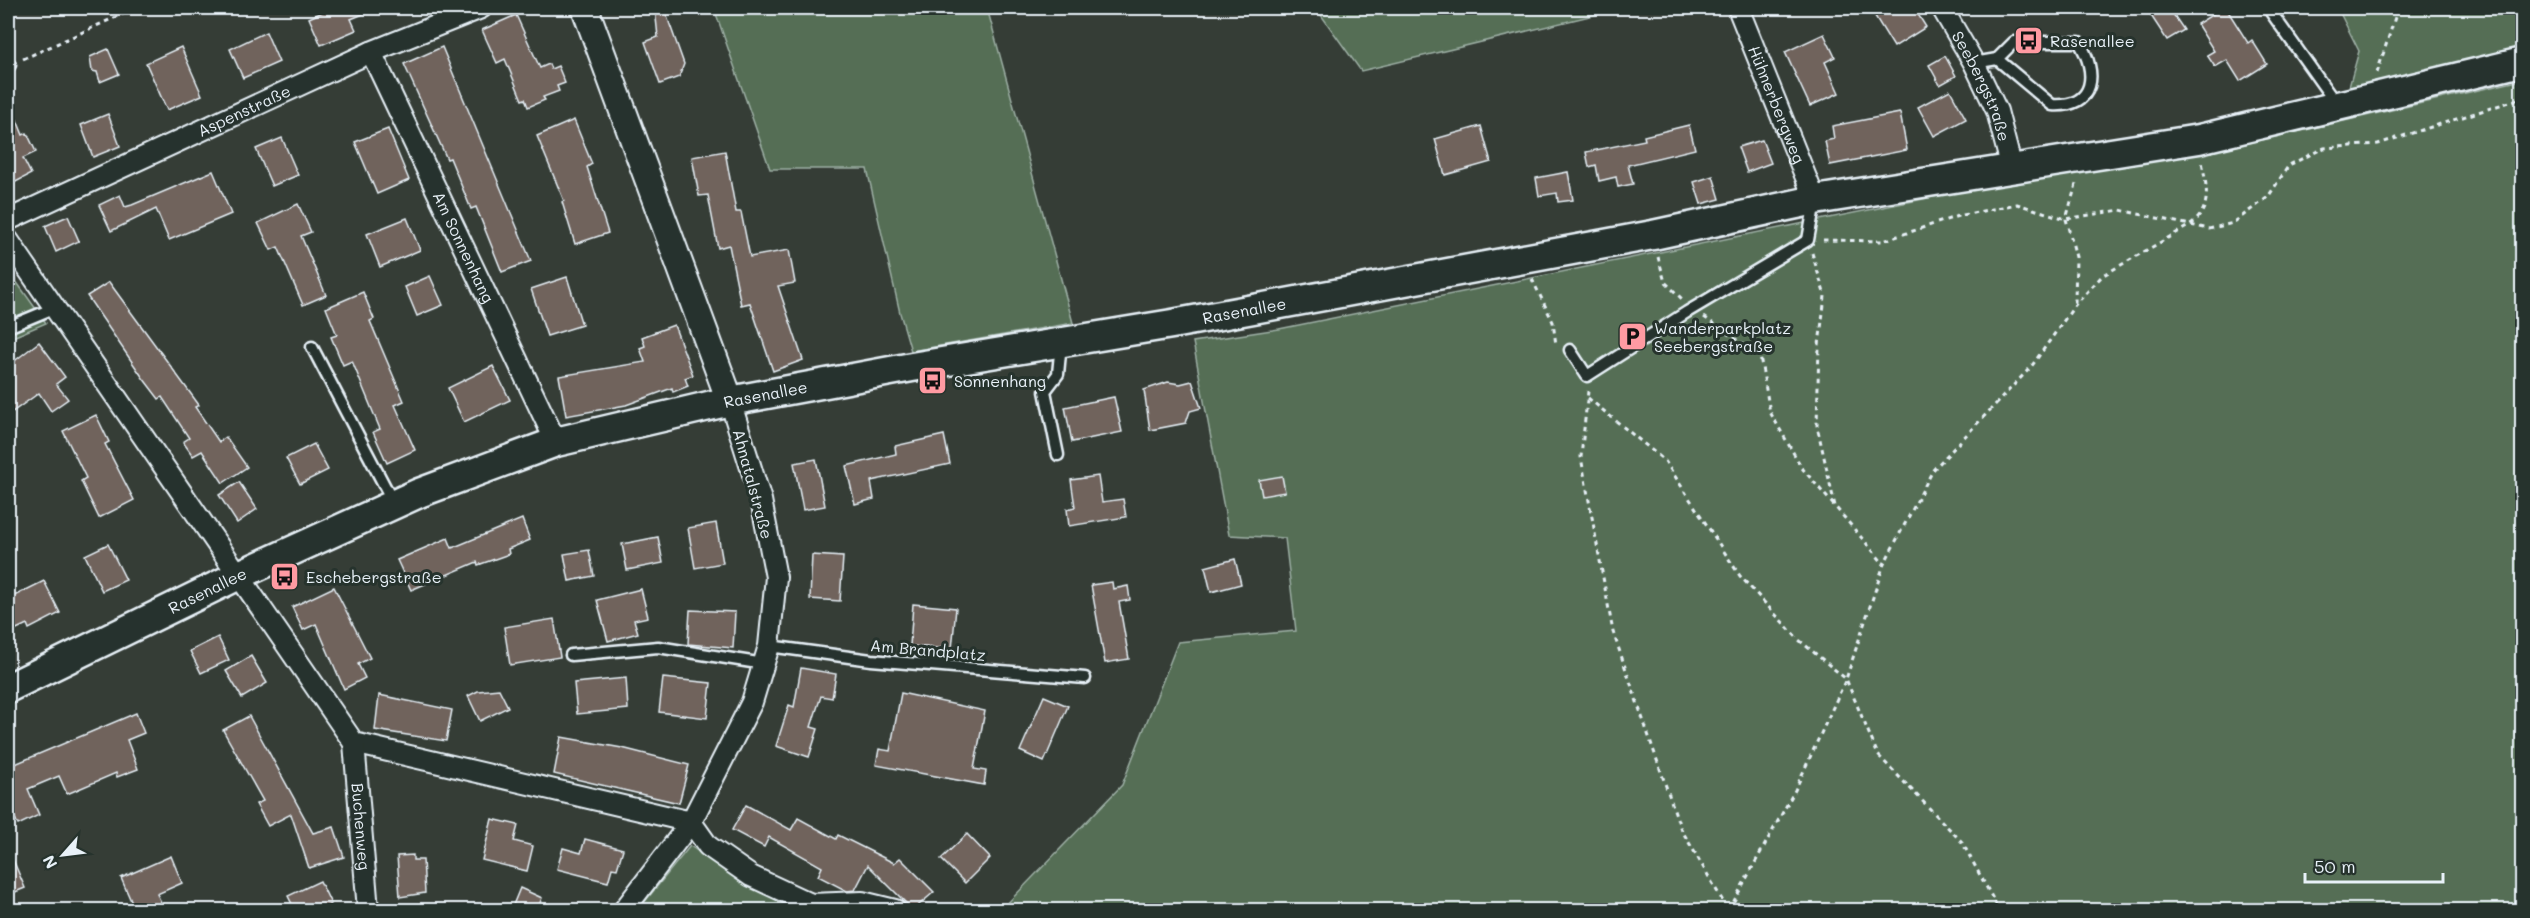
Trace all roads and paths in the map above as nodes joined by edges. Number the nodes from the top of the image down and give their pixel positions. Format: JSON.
{"nodes":[{"id":1,"x":136,"y":8,"type":"edge"},
{"id":2,"x":481,"y":8,"type":"edge"},
{"id":3,"x":585,"y":8,"type":"edge"},
{"id":4,"x":1738,"y":8,"type":"edge"},
{"id":5,"x":1942,"y":8,"type":"edge"},
{"id":6,"x":2268,"y":8,"type":"edge"},
{"id":7,"x":2398,"y":8,"type":"edge"},
{"id":8,"x":371,"y":52,"type":"junction"},
{"id":9,"x":1997,"y":59,"type":"junction"},
{"id":10,"x":2523,"y":62,"type":"edge"},
{"id":11,"x":1974,"y":63,"type":"junction"},
{"id":12,"x":9,"y":65,"type":"edge"},
{"id":13,"x":2523,"y":98,"type":"edge"},
{"id":14,"x":2368,"y":100,"type":"junction"},
{"id":15,"x":2339,"y":107,"type":"junction"},
{"id":16,"x":2199,"y":139,"type":"junction"},
{"id":17,"x":2084,"y":158,"type":"junction"},
{"id":18,"x":2012,"y":169,"type":"junction"},
{"id":19,"x":1815,"y":200,"type":"junction"},
{"id":20,"x":2066,"y":219,"type":"junction"},
{"id":21,"x":8,"y":220,"type":"edge"},
{"id":22,"x":2192,"y":224,"type":"junction"},
{"id":23,"x":1653,"y":235,"type":"junction"},
{"id":24,"x":8,"y":240,"type":"edge"},
{"id":25,"x":1808,"y":240,"type":"junction"},
{"id":26,"x":1523,"y":258,"type":"junction"},
{"id":27,"x":2075,"y":305,"type":"junction"},
{"id":28,"x":54,"y":308,"type":"junction"},
{"id":29,"x":1693,"y":309,"type":"junction"},
{"id":30,"x":8,"y":327,"type":"edge"},
{"id":31,"x":1061,"y":343,"type":"junction"},
{"id":32,"x":312,"y":347,"type":"dead end"},
{"id":33,"x":1570,"y":350,"type":"joint"},
{"id":34,"x":730,"y":401,"type":"junction"},
{"id":35,"x":556,"y":442,"type":"junction"},
{"id":36,"x":1058,"y":455,"type":"dead end"},
{"id":37,"x":394,"y":505,"type":"junction"},
{"id":38,"x":1835,"y":506,"type":"junction"},
{"id":39,"x":1884,"y":564,"type":"junction"},
{"id":40,"x":237,"y":576,"type":"junction"},
{"id":41,"x":571,"y":655,"type":"dead end"},
{"id":42,"x":766,"y":655,"type":"junction"},
{"id":43,"x":1085,"y":678,"type":"dead end"},
{"id":44,"x":1845,"y":679,"type":"junction"},
{"id":45,"x":8,"y":688,"type":"edge"},
{"id":46,"x":354,"y":743,"type":"junction"},
{"id":47,"x":692,"y":822,"type":"junction"},
{"id":48,"x":368,"y":910,"type":"edge"},
{"id":49,"x":624,"y":910,"type":"edge"},
{"id":50,"x":895,"y":910,"type":"edge"},
{"id":51,"x":1729,"y":910,"type":"edge"},
{"id":52,"x":1999,"y":910,"type":"edge"}],
"edges":[{"from":1,"to":12,"type":"path"},
{"from":2,"to":8,"type":"street","name":"Aspenstraße"},
{"from":3,"to":34,"type":"street","name":"Ahnatalstraße"},
{"from":4,"to":19,"type":"street","name":"Hühnerbergweg"},
{"from":5,"to":11,"type":"street","name":"Seebergstraße"},
{"from":6,"to":15,"type":"lane"},
{"from":7,"to":14,"type":"path"},
{"from":8,"to":21,"type":"street","name":"Aspenstraße"},
{"from":8,"to":35,"type":"street","name":"Am Sonnenhang"},
{"from":9,"to":9,"type":"lane"},
{"from":9,"to":11,"type":"lane"},
{"from":10,"to":14,"type":"main road","name":"Rasenallee"},
{"from":11,"to":18,"type":"street","name":"Seebergstraße"},
{"from":13,"to":22,"type":"path"},
{"from":14,"to":15,"type":"main road","name":"Rasenallee"},
{"from":15,"to":16,"type":"main road","name":"Rasenallee"},
{"from":16,"to":17,"type":"main road","name":"Rasenallee"},
{"from":16,"to":22,"type":"path"},
{"from":17,"to":18,"type":"main road","name":"Rasenallee"},
{"from":17,"to":20,"type":"path"},
{"from":18,"to":19,"type":"main road","name":"Rasenallee"},
{"from":19,"to":23,"type":"main road","name":"Rasenallee"},
{"from":19,"to":25,"type":"lane"},
{"from":20,"to":22,"type":"path"},
{"from":20,"to":25,"type":"path"},
{"from":20,"to":27,"type":"path"},
{"from":22,"to":27,"type":"path"},
{"from":23,"to":26,"type":"main road","name":"Rasenallee"},
{"from":23,"to":29,"type":"path"},
{"from":24,"to":28,"type":"street"},
{"from":25,"to":29,"type":"lane"},
{"from":25,"to":38,"type":"path"},
{"from":26,"to":31,"type":"main road","name":"Rasenallee"},
{"from":26,"to":33,"type":"path"},
{"from":27,"to":39,"type":"path"},
{"from":28,"to":30,"type":"lane"},
{"from":28,"to":40,"type":"street"},
{"from":29,"to":33,"type":"lane"},
{"from":29,"to":38,"type":"path"},
{"from":31,"to":34,"type":"main road","name":"Rasenallee"},
{"from":31,"to":36,"type":"lane"},
{"from":32,"to":37,"type":"lane"},
{"from":34,"to":35,"type":"main road","name":"Rasenallee"},
{"from":34,"to":42,"type":"street","name":"Ahnatalstraße"},
{"from":35,"to":37,"type":"main road","name":"Rasenallee"},
{"from":37,"to":40,"type":"main road","name":"Rasenallee"},
{"from":38,"to":39,"type":"path"},
{"from":39,"to":44,"type":"path"},
{"from":40,"to":45,"type":"main road","name":"Rasenallee"},
{"from":40,"to":46,"type":"street"},
{"from":41,"to":42,"type":"lane","name":"Am Brandplatz"},
{"from":42,"to":43,"type":"lane","name":"Am Brandplatz"},
{"from":42,"to":47,"type":"street","name":"Ahnatalstraße"},
{"from":44,"to":51,"type":"path"},
{"from":44,"to":51,"type":"path"},
{"from":44,"to":52,"type":"path"},
{"from":46,"to":47,"type":"street"},
{"from":46,"to":48,"type":"street","name":"Buchenweg"},
{"from":47,"to":49,"type":"street","name":"Ahnatalstraße"},
{"from":47,"to":50,"type":"street"}]}
